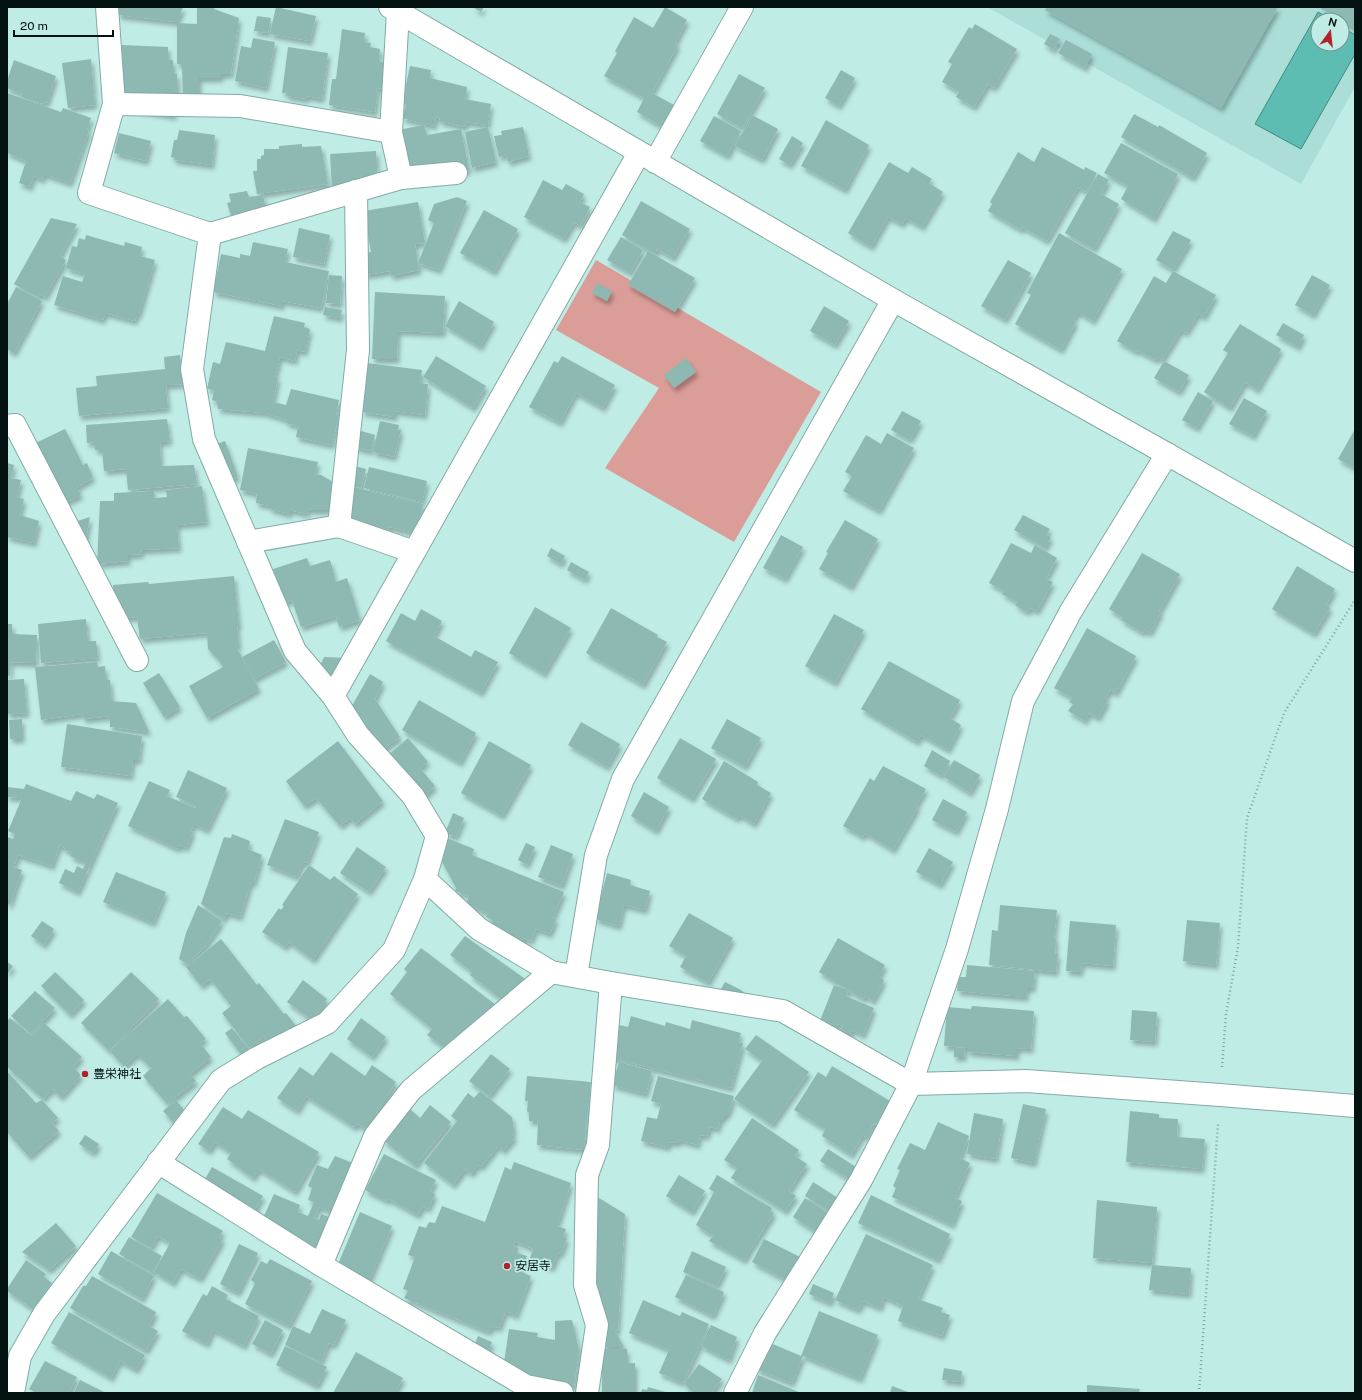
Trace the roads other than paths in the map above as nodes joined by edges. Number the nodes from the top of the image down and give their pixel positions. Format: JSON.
{"nodes":[{"id":1,"x":107,"y":7,"type":"edge"},
{"id":2,"x":742,"y":7,"type":"edge"},
{"id":3,"x":396,"y":9,"type":"edge"},
{"id":4,"x":114,"y":104,"type":"junction"},
{"id":5,"x":391,"y":132,"type":"junction"},
{"id":6,"x":647,"y":157,"type":"junction"},
{"id":7,"x":456,"y":172,"type":"dead end"},
{"id":8,"x":401,"y":178,"type":"junction"},
{"id":9,"x":356,"y":191,"type":"junction"},
{"id":10,"x":210,"y":234,"type":"junction"},
{"id":11,"x":893,"y":300,"type":"junction"},
{"id":12,"x":7,"y":426,"type":"edge"},
{"id":13,"x":1167,"y":454,"type":"junction"},
{"id":14,"x":339,"y":526,"type":"junction"},
{"id":15,"x":248,"y":542,"type":"junction"},
{"id":16,"x":414,"y":552,"type":"junction"},
{"id":17,"x":1355,"y":561,"type":"edge"},
{"id":18,"x":137,"y":660,"type":"dead end"},
{"id":19,"x":333,"y":696,"type":"junction"},
{"id":20,"x":425,"y":880,"type":"junction"},
{"id":21,"x":551,"y":972,"type":"junction"},
{"id":22,"x":576,"y":976,"type":"junction"},
{"id":23,"x":611,"y":983,"type":"junction"},
{"id":24,"x":911,"y":1084,"type":"junction"},
{"id":25,"x":1355,"y":1106,"type":"edge"},
{"id":26,"x":158,"y":1162,"type":"junction"},
{"id":27,"x":321,"y":1265,"type":"junction"},
{"id":28,"x":13,"y":1393,"type":"edge"},
{"id":29,"x":562,"y":1393,"type":"edge"},
{"id":30,"x":587,"y":1393,"type":"edge"},
{"id":31,"x":734,"y":1393,"type":"edge"}],
"edges":[{"from":1,"to":4,"type":"street"},
{"from":2,"to":6,"type":"street"},
{"from":3,"to":5,"type":"street"},
{"from":3,"to":6,"type":"street"},
{"from":4,"to":5,"type":"street"},
{"from":4,"to":10,"type":"street"},
{"from":5,"to":8,"type":"street"},
{"from":6,"to":11,"type":"street"},
{"from":6,"to":16,"type":"street"},
{"from":7,"to":8,"type":"street"},
{"from":8,"to":9,"type":"street"},
{"from":9,"to":10,"type":"street"},
{"from":9,"to":14,"type":"street"},
{"from":10,"to":15,"type":"street"},
{"from":11,"to":13,"type":"street"},
{"from":11,"to":22,"type":"street"},
{"from":12,"to":18,"type":"street"},
{"from":13,"to":17,"type":"street"},
{"from":13,"to":24,"type":"street"},
{"from":14,"to":15,"type":"street"},
{"from":14,"to":16,"type":"street"},
{"from":15,"to":19,"type":"street"},
{"from":16,"to":19,"type":"street"},
{"from":19,"to":20,"type":"street"},
{"from":20,"to":21,"type":"street"},
{"from":20,"to":26,"type":"street"},
{"from":21,"to":22,"type":"street"},
{"from":21,"to":27,"type":"street"},
{"from":22,"to":23,"type":"street"},
{"from":23,"to":24,"type":"street"},
{"from":23,"to":30,"type":"street"},
{"from":24,"to":25,"type":"street"},
{"from":24,"to":31,"type":"street"},
{"from":26,"to":27,"type":"street"},
{"from":26,"to":28,"type":"street"},
{"from":27,"to":29,"type":"street"}]}
